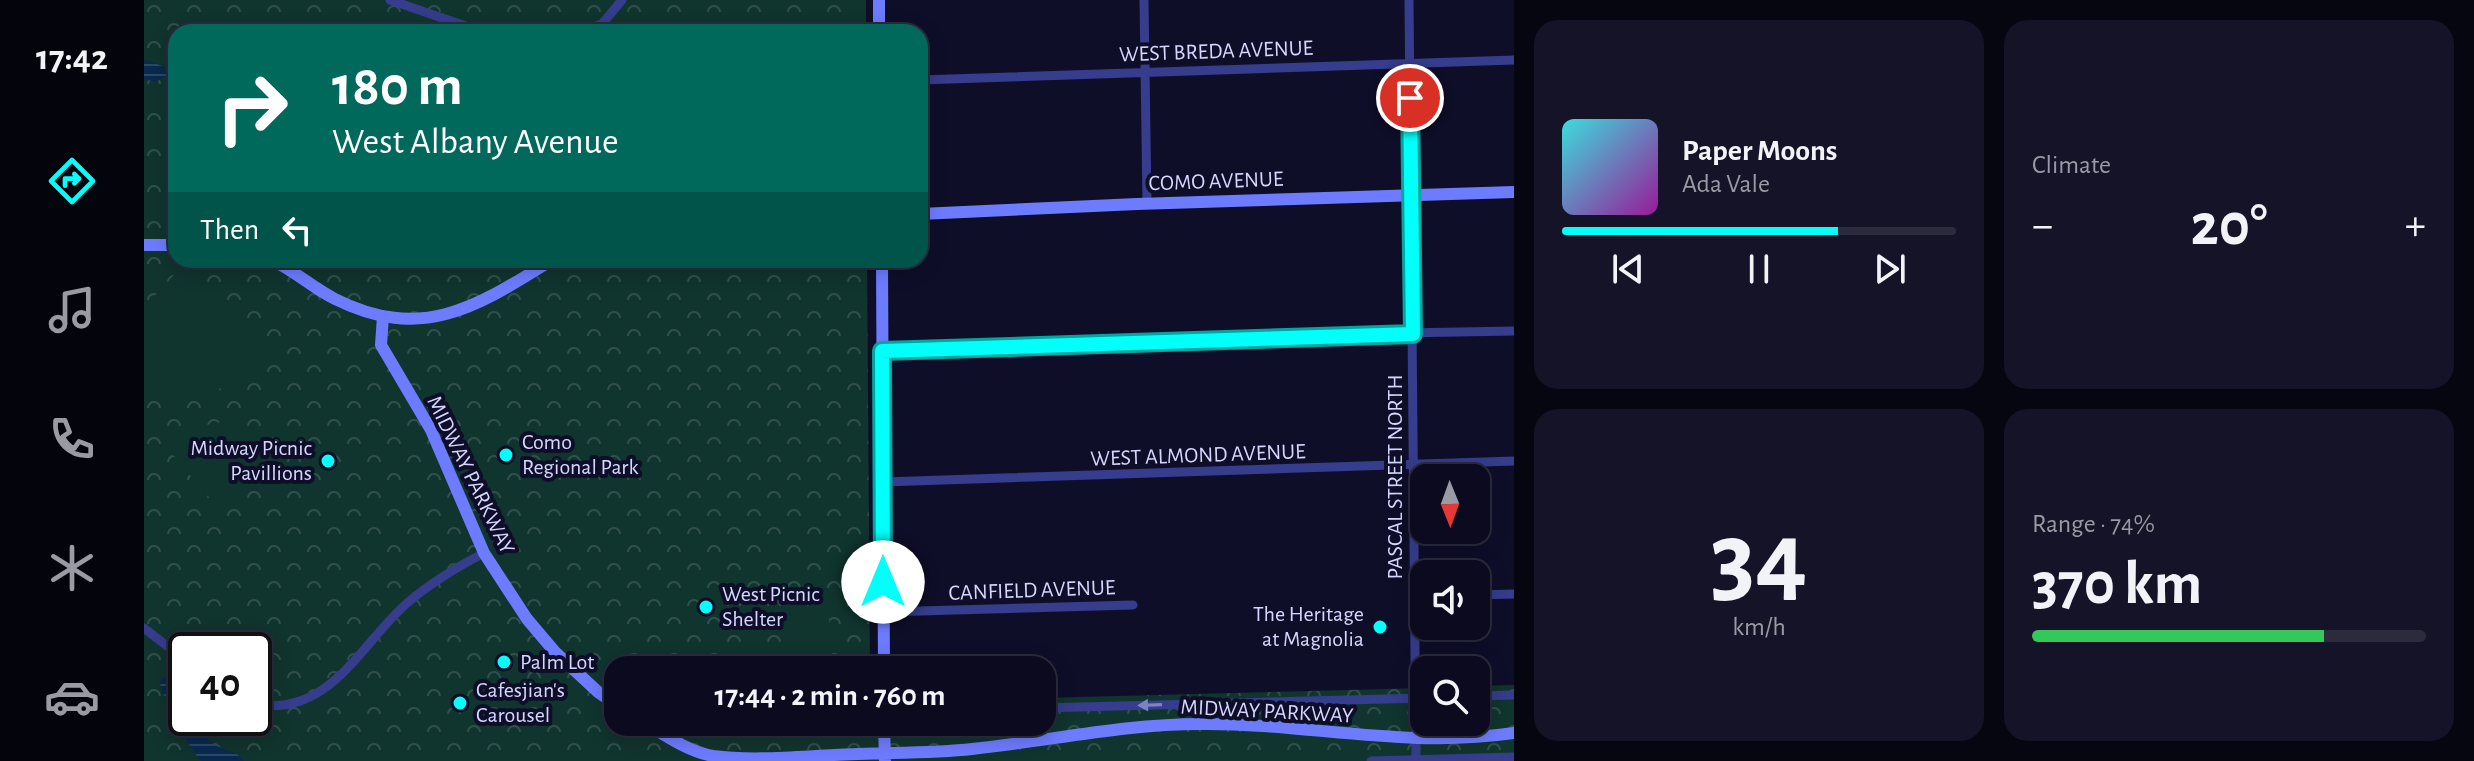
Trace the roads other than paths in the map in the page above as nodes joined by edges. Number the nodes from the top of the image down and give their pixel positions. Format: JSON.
{"nodes":[{"id":1,"x":390,"y":0,"type":"edge"},
{"id":2,"x":622,"y":0,"type":"edge"},
{"id":3,"x":879,"y":0,"type":"edge"},
{"id":4,"x":1144,"y":0,"type":"edge"},
{"id":5,"x":1409,"y":0,"type":"edge"},
{"id":6,"x":460,"y":24,"type":"edge"},
{"id":7,"x":602,"y":24,"type":"edge"},
{"id":8,"x":879,"y":24,"type":"edge"},
{"id":9,"x":1514,"y":60,"type":"edge"},
{"id":10,"x":1410,"y":63,"type":"junction"},
{"id":11,"x":1146,"y":71,"type":"junction"},
{"id":12,"x":928,"y":80,"type":"edge"},
{"id":13,"x":1514,"y":192,"type":"edge"},
{"id":14,"x":1411,"y":195,"type":"junction"},
{"id":15,"x":1147,"y":203,"type":"junction"},
{"id":16,"x":928,"y":214,"type":"edge"},
{"id":17,"x":144,"y":245,"type":"edge"},
{"id":18,"x":168,"y":245,"type":"edge"},
{"id":19,"x":285,"y":268,"type":"edge"},
{"id":20,"x":538,"y":268,"type":"edge"},
{"id":21,"x":882,"y":268,"type":"edge"},
{"id":22,"x":383,"y":316,"type":"junction"},
{"id":23,"x":1514,"y":331,"type":"edge"},
{"id":24,"x":1413,"y":334,"type":"junction"},
{"id":25,"x":882,"y":351,"type":"junction"},
{"id":26,"x":1514,"y":461,"type":"edge"},
{"id":27,"x":1410,"y":464,"type":"edge"},
{"id":28,"x":1414,"y":464,"type":"joint"},
{"id":29,"x":883,"y":482,"type":"junction"},
{"id":30,"x":484,"y":553,"type":"junction"},
{"id":31,"x":1514,"y":594,"type":"edge"},
{"id":32,"x":1490,"y":595,"type":"edge"},
{"id":33,"x":1133,"y":605,"type":"dead end"},
{"id":34,"x":883,"y":612,"type":"junction"},
{"id":35,"x":144,"y":628,"type":"edge"},
{"id":36,"x":168,"y":647,"type":"edge"},
{"id":37,"x":884,"y":656,"type":"edge"},
{"id":38,"x":1514,"y":695,"type":"edge"},
{"id":39,"x":604,"y":696,"type":"edge"},
{"id":40,"x":1490,"y":696,"type":"edge"},
{"id":41,"x":1410,"y":698,"type":"edge"},
{"id":42,"x":272,"y":705,"type":"edge"},
{"id":43,"x":1056,"y":708,"type":"edge"},
{"id":44,"x":1514,"y":733,"type":"edge"},
{"id":45,"x":668,"y":736,"type":"edge"},
{"id":46,"x":884,"y":736,"type":"edge"},
{"id":47,"x":1415,"y":736,"type":"edge"},
{"id":48,"x":1415,"y":739,"type":"junction"},
{"id":49,"x":885,"y":756,"type":"edge"},
{"id":50,"x":1513,"y":758,"type":"edge"},
{"id":51,"x":1416,"y":760,"type":"edge"},
{"id":52,"x":1371,"y":761,"type":"edge"}],
"edges":[{"from":1,"to":6,"type":"street"},
{"from":2,"to":7,"type":"street"},
{"from":3,"to":8,"type":"street"},
{"from":4,"to":11,"type":"street"},
{"from":5,"to":10,"type":"street","name":"PASCAL STREET NORTH"},
{"from":9,"to":10,"type":"street","name":"WEST BREDA AVENUE"},
{"from":10,"to":11,"type":"street","name":"WEST BREDA AVENUE"},
{"from":10,"to":14,"type":"street","name":"PASCAL STREET NORTH"},
{"from":11,"to":12,"type":"street","name":"WEST BREDA AVENUE"},
{"from":11,"to":15,"type":"street"},
{"from":13,"to":14,"type":"street","name":"COMO AVENUE"},
{"from":14,"to":15,"type":"street","name":"COMO AVENUE"},
{"from":14,"to":24,"type":"street","name":"PASCAL STREET NORTH"},
{"from":15,"to":16,"type":"street","name":"COMO AVENUE"},
{"from":17,"to":18,"type":"street"},
{"from":19,"to":22,"type":"street"},
{"from":20,"to":22,"type":"street"},
{"from":21,"to":25,"type":"street"},
{"from":22,"to":30,"type":"street","name":"MIDWAY PARKWAY"},
{"from":23,"to":24,"type":"street"},
{"from":24,"to":25,"type":"street"},
{"from":24,"to":28,"type":"street","name":"PASCAL STREET NORTH"},
{"from":25,"to":29,"type":"street"},
{"from":26,"to":28,"type":"street","name":"WEST ALMOND AVENUE"},
{"from":27,"to":29,"type":"street","name":"WEST ALMOND AVENUE"},
{"from":29,"to":34,"type":"street"},
{"from":30,"to":39,"type":"street","name":"MIDWAY PARKWAY"},
{"from":30,"to":42,"type":"street"},
{"from":31,"to":32,"type":"street"},
{"from":33,"to":34,"type":"street","name":"CANFIELD AVENUE"},
{"from":34,"to":37,"type":"street"},
{"from":35,"to":36,"type":"street"},
{"from":38,"to":40,"type":"street"},
{"from":41,"to":43,"type":"street","one_way":true},
{"from":44,"to":48,"type":"street","name":"MIDWAY PARKWAY"},
{"from":45,"to":49,"type":"street","name":"MIDWAY PARKWAY"},
{"from":46,"to":49,"type":"street"},
{"from":47,"to":48,"type":"street","name":"PASCAL STREET NORTH"},
{"from":48,"to":49,"type":"street","name":"MIDWAY PARKWAY"},
{"from":48,"to":51,"type":"street","name":"PASCAL STREET NORTH"},
{"from":50,"to":51,"type":"street"},
{"from":51,"to":52,"type":"street"}]}
